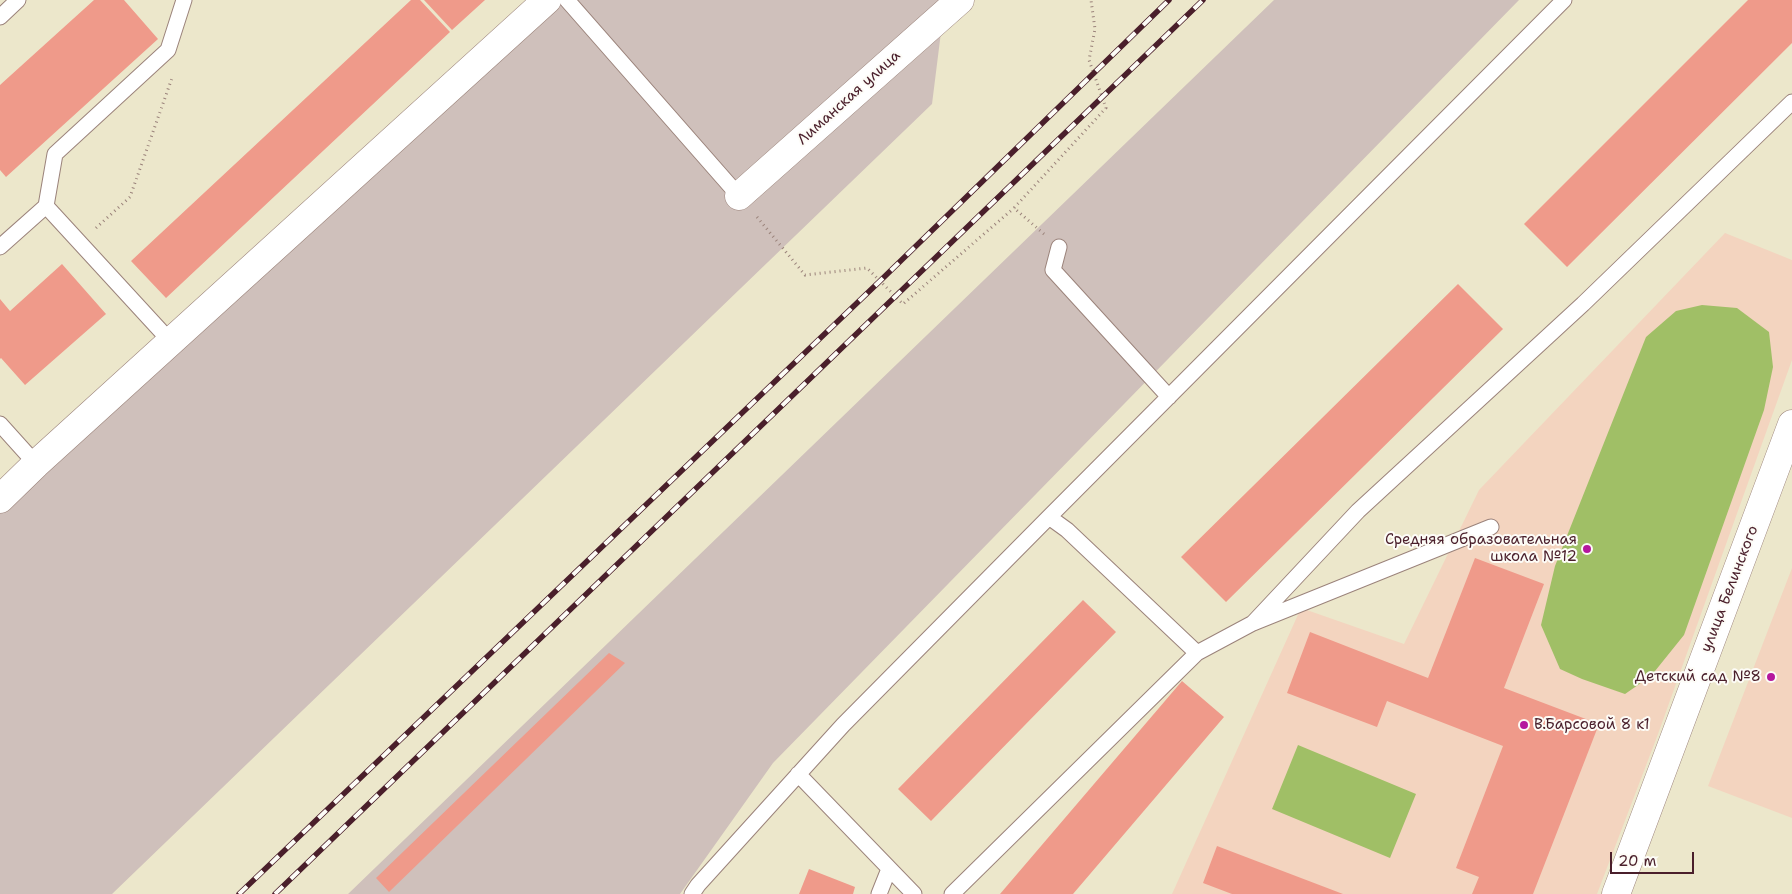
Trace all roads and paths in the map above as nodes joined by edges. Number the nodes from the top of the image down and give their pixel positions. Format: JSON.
{"nodes":[{"id":1,"x":18,"y":0,"type":"edge"},
{"id":2,"x":184,"y":0,"type":"edge"},
{"id":3,"x":547,"y":0,"type":"edge"},
{"id":4,"x":566,"y":0,"type":"edge"},
{"id":5,"x":960,"y":0,"type":"edge"},
{"id":6,"x":1091,"y":0,"type":"edge"},
{"id":7,"x":1564,"y":0,"type":"edge"},
{"id":8,"x":0,"y":17,"type":"edge"},
{"id":9,"x":173,"y":75,"type":"dead end"},
{"id":10,"x":1792,"y":102,"type":"edge"},
{"id":11,"x":739,"y":196,"type":"junction"},
{"id":12,"x":46,"y":206,"type":"junction"},
{"id":13,"x":1014,"y":208,"type":"junction"},
{"id":14,"x":80,"y":243,"type":"junction"},
{"id":15,"x":0,"y":247,"type":"edge"},
{"id":16,"x":1059,"y":247,"type":"joint"},
{"id":17,"x":171,"y":342,"type":"junction"},
{"id":18,"x":1169,"y":397,"type":"junction"},
{"id":19,"x":0,"y":424,"type":"edge"},
{"id":20,"x":1792,"y":424,"type":"edge"},
{"id":21,"x":36,"y":464,"type":"junction"},
{"id":22,"x":0,"y":499,"type":"edge"},
{"id":23,"x":1049,"y":517,"type":"junction"},
{"id":24,"x":1491,"y":528,"type":"dead end"},
{"id":25,"x":1253,"y":623,"type":"junction"},
{"id":26,"x":1197,"y":653,"type":"junction"},
{"id":27,"x":798,"y":774,"type":"junction"},
{"id":28,"x":889,"y":869,"type":"junction"},
{"id":29,"x":692,"y":894,"type":"edge"},
{"id":30,"x":879,"y":894,"type":"edge"},
{"id":31,"x":914,"y":894,"type":"edge"},
{"id":32,"x":952,"y":894,"type":"edge"},
{"id":33,"x":1616,"y":894,"type":"edge"}],
"edges":[{"from":1,"to":8,"type":"lane"},
{"from":2,"to":12,"type":"lane"},
{"from":3,"to":17,"type":"street"},
{"from":4,"to":11,"type":"lane"},
{"from":5,"to":11,"type":"street","name":"Лиманская улица"},
{"from":6,"to":13,"type":"path"},
{"from":7,"to":18,"type":"lane"},
{"from":9,"to":14,"type":"path"},
{"from":10,"to":25,"type":"lane"},
{"from":11,"to":13,"type":"path"},
{"from":12,"to":14,"type":"lane"},
{"from":12,"to":15,"type":"lane"},
{"from":13,"to":16,"type":"path"},
{"from":14,"to":17,"type":"lane"},
{"from":16,"to":18,"type":"lane"},
{"from":17,"to":21,"type":"street"},
{"from":18,"to":23,"type":"lane"},
{"from":19,"to":21,"type":"lane"},
{"from":20,"to":33,"type":"street","name":"улица Белинского"},
{"from":21,"to":22,"type":"street"},
{"from":23,"to":26,"type":"lane"},
{"from":23,"to":27,"type":"lane"},
{"from":24,"to":25,"type":"lane"},
{"from":25,"to":26,"type":"lane"},
{"from":26,"to":32,"type":"lane"},
{"from":27,"to":28,"type":"lane"},
{"from":27,"to":29,"type":"lane"},
{"from":28,"to":30,"type":"lane"},
{"from":28,"to":31,"type":"lane"}]}
